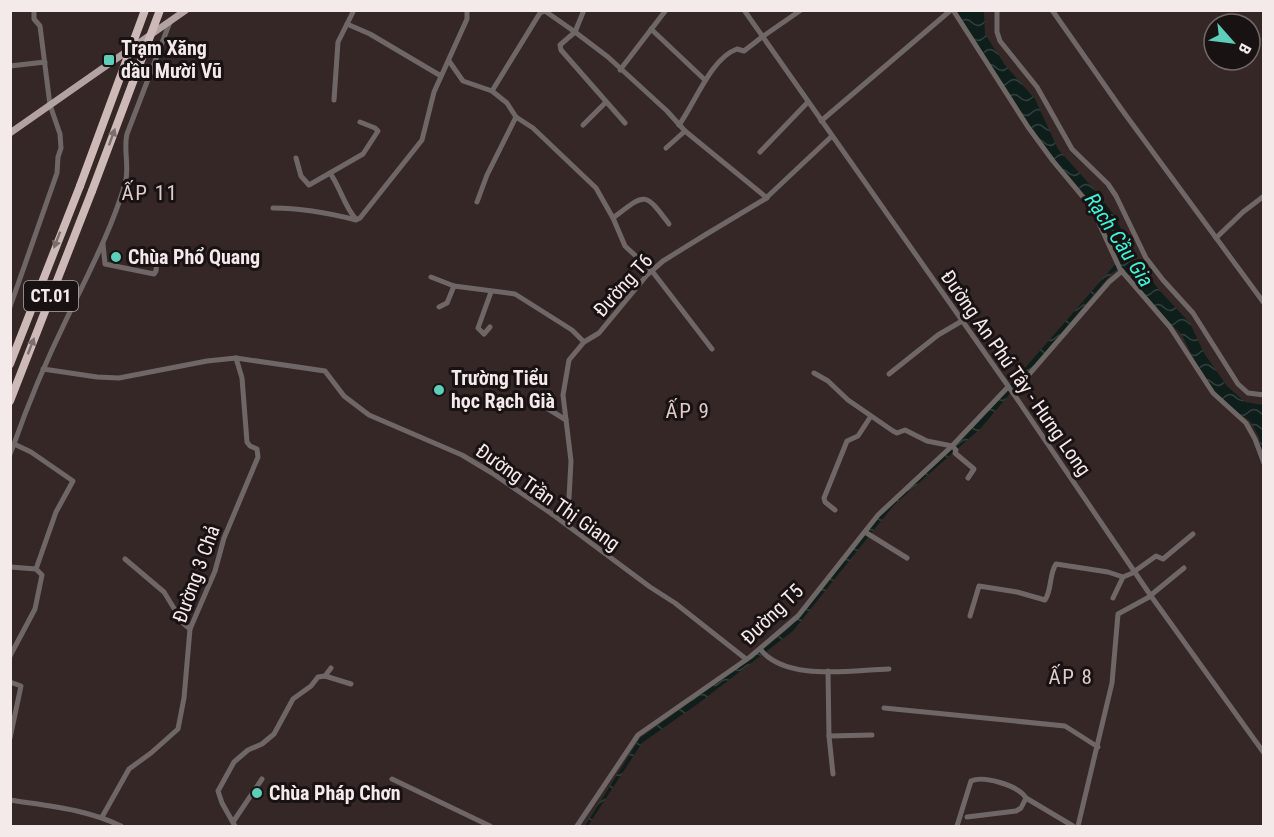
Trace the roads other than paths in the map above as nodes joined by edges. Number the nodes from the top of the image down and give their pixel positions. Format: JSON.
{"nodes":[{"id":1,"x":34,"y":10,"type":"edge"},
{"id":2,"x":145,"y":10,"type":"edge"},
{"id":3,"x":160,"y":10,"type":"edge"},
{"id":4,"x":186,"y":10,"type":"edge"},
{"id":5,"x":354,"y":10,"type":"edge"},
{"id":6,"x":467,"y":10,"type":"edge"},
{"id":7,"x":584,"y":10,"type":"edge"},
{"id":8,"x":666,"y":10,"type":"edge"},
{"id":9,"x":744,"y":10,"type":"edge"},
{"id":10,"x":801,"y":10,"type":"edge"},
{"id":11,"x":952,"y":10,"type":"edge"},
{"id":12,"x":997,"y":10,"type":"edge"},
{"id":13,"x":1052,"y":10,"type":"edge"},
{"id":14,"x":170,"y":22,"type":"junction"},
{"id":15,"x":348,"y":24,"type":"junction"},
{"id":16,"x":651,"y":29,"type":"junction"},
{"id":17,"x":575,"y":32,"type":"junction"},
{"id":18,"x":762,"y":37,"type":"junction"},
{"id":19,"x":449,"y":61,"type":"junction"},
{"id":20,"x":45,"y":62,"type":"junction"},
{"id":21,"x":10,"y":66,"type":"edge"},
{"id":22,"x":620,"y":70,"type":"junction"},
{"id":23,"x":441,"y":76,"type":"junction"},
{"id":24,"x":705,"y":80,"type":"junction"},
{"id":25,"x":492,"y":91,"type":"junction"},
{"id":26,"x":334,"y":100,"type":"dead end"},
{"id":27,"x":606,"y":102,"type":"junction"},
{"id":28,"x":808,"y":102,"type":"junction"},
{"id":29,"x":50,"y":105,"type":"junction"},
{"id":30,"x":516,"y":117,"type":"junction"},
{"id":31,"x":821,"y":121,"type":"junction"},
{"id":32,"x":360,"y":122,"type":"dead end"},
{"id":33,"x":625,"y":123,"type":"dead end"},
{"id":34,"x":679,"y":125,"type":"junction"},
{"id":35,"x":583,"y":126,"type":"dead end"},
{"id":36,"x":685,"y":131,"type":"junction"},
{"id":37,"x":10,"y":133,"type":"edge"},
{"id":38,"x":832,"y":136,"type":"junction"},
{"id":39,"x":666,"y":148,"type":"dead end"},
{"id":40,"x":760,"y":152,"type":"dead end"},
{"id":41,"x":296,"y":158,"type":"dead end"},
{"id":42,"x":330,"y":173,"type":"junction"},
{"id":43,"x":1263,"y":196,"type":"edge"},
{"id":44,"x":767,"y":198,"type":"junction"},
{"id":45,"x":477,"y":202,"type":"dead end"},
{"id":46,"x":273,"y":208,"type":"dead end"},
{"id":47,"x":613,"y":218,"type":"junction"},
{"id":48,"x":356,"y":220,"type":"junction"},
{"id":49,"x":669,"y":225,"type":"dead end"},
{"id":50,"x":1216,"y":238,"type":"junction"},
{"id":51,"x":103,"y":243,"type":"junction"},
{"id":52,"x":157,"y":258,"type":"dead end"},
{"id":53,"x":1121,"y":270,"type":"junction"},
{"id":54,"x":651,"y":271,"type":"junction"},
{"id":55,"x":431,"y":277,"type":"dead end"},
{"id":56,"x":454,"y":286,"type":"junction"},
{"id":57,"x":491,"y":292,"type":"junction"},
{"id":58,"x":1263,"y":303,"type":"edge"},
{"id":59,"x":10,"y":307,"type":"edge"},
{"id":60,"x":439,"y":307,"type":"dead end"},
{"id":61,"x":962,"y":321,"type":"junction"},
{"id":62,"x":490,"y":327,"type":"dead end"},
{"id":63,"x":584,"y":342,"type":"junction"},
{"id":64,"x":712,"y":349,"type":"dead end"},
{"id":65,"x":236,"y":358,"type":"junction"},
{"id":66,"x":10,"y":364,"type":"edge"},
{"id":67,"x":43,"y":369,"type":"junction"},
{"id":68,"x":814,"y":373,"type":"dead end"},
{"id":69,"x":890,"y":374,"type":"dead end"},
{"id":70,"x":1011,"y":391,"type":"junction"},
{"id":71,"x":1263,"y":395,"type":"edge"},
{"id":72,"x":547,"y":398,"type":"dead end"},
{"id":73,"x":10,"y":401,"type":"edge"},
{"id":74,"x":871,"y":416,"type":"junction"},
{"id":75,"x":566,"y":420,"type":"junction"},
{"id":76,"x":14,"y":444,"type":"junction"},
{"id":77,"x":954,"y":448,"type":"junction"},
{"id":78,"x":10,"y":454,"type":"edge"},
{"id":79,"x":1263,"y":463,"type":"edge"},
{"id":80,"x":969,"y":478,"type":"dead end"},
{"id":81,"x":835,"y":510,"type":"dead end"},
{"id":82,"x":552,"y":514,"type":"junction"},
{"id":83,"x":868,"y":533,"type":"junction"},
{"id":84,"x":1192,"y":534,"type":"dead end"},
{"id":85,"x":907,"y":558,"type":"dead end"},
{"id":86,"x":125,"y":559,"type":"dead end"},
{"id":87,"x":10,"y":567,"type":"edge"},
{"id":88,"x":1184,"y":568,"type":"dead end"},
{"id":89,"x":36,"y":569,"type":"junction"},
{"id":90,"x":1135,"y":572,"type":"junction"},
{"id":91,"x":1123,"y":577,"type":"junction"},
{"id":92,"x":1151,"y":595,"type":"junction"},
{"id":93,"x":1113,"y":598,"type":"dead end"},
{"id":94,"x":970,"y":616,"type":"dead end"},
{"id":95,"x":190,"y":629,"type":"junction"},
{"id":96,"x":761,"y":651,"type":"junction"},
{"id":97,"x":10,"y":656,"type":"edge"},
{"id":98,"x":746,"y":658,"type":"junction"},
{"id":99,"x":331,"y":668,"type":"dead end"},
{"id":100,"x":889,"y":669,"type":"dead end"},
{"id":101,"x":828,"y":671,"type":"junction"},
{"id":102,"x":325,"y":676,"type":"junction"},
{"id":103,"x":10,"y":682,"type":"edge"},
{"id":104,"x":351,"y":684,"type":"dead end"},
{"id":105,"x":884,"y":708,"type":"dead end"},
{"id":106,"x":872,"y":735,"type":"dead end"},
{"id":107,"x":829,"y":736,"type":"junction"},
{"id":108,"x":10,"y":738,"type":"edge"},
{"id":109,"x":1098,"y":747,"type":"junction"},
{"id":110,"x":1263,"y":753,"type":"edge"},
{"id":111,"x":833,"y":774,"type":"dead end"},
{"id":112,"x":262,"y":779,"type":"dead end"},
{"id":113,"x":392,"y":779,"type":"dead end"},
{"id":114,"x":1026,"y":798,"type":"junction"},
{"id":115,"x":10,"y":800,"type":"edge"},
{"id":116,"x":102,"y":817,"type":"junction"},
{"id":117,"x":967,"y":817,"type":"dead end"},
{"id":118,"x":234,"y":824,"type":"edge"},
{"id":119,"x":1062,"y":824,"type":"edge"},
{"id":120,"x":121,"y":826,"type":"edge"},
{"id":121,"x":490,"y":826,"type":"edge"},
{"id":122,"x":578,"y":826,"type":"edge"},
{"id":123,"x":957,"y":826,"type":"edge"},
{"id":124,"x":1075,"y":826,"type":"edge"}],
"edges":[{"from":1,"to":20,"type":"street"},
{"from":2,"to":66,"type":"highway","number":"CT.01","one_way":true,"bridge":true},
{"from":73,"to":3,"type":"highway","number":"CT.01","one_way":true,"bridge":true},
{"from":4,"to":14,"type":"main road"},
{"from":5,"to":15,"type":"street"},
{"from":6,"to":19,"type":"street"},
{"from":7,"to":17,"type":"street"},
{"from":8,"to":16,"type":"street"},
{"from":9,"to":18,"type":"street","name":"Đường An Phú Tây - Hưng Long"},
{"from":10,"to":18,"type":"street"},
{"from":11,"to":31,"type":"street"},
{"from":11,"to":53,"type":"street"},
{"from":12,"to":71,"type":"street"},
{"from":13,"to":50,"type":"street"},
{"from":14,"to":29,"type":"main road"},
{"from":14,"to":51,"type":"street"},
{"from":15,"to":23,"type":"street"},
{"from":15,"to":26,"type":"street"},
{"from":16,"to":22,"type":"street"},
{"from":16,"to":24,"type":"street"},
{"from":17,"to":22,"type":"street"},
{"from":17,"to":25,"type":"street"},
{"from":17,"to":27,"type":"street"},
{"from":18,"to":24,"type":"street"},
{"from":18,"to":28,"type":"street","name":"Đường An Phú Tây - Hưng Long"},
{"from":19,"to":23,"type":"street"},
{"from":19,"to":25,"type":"street"},
{"from":20,"to":21,"type":"street"},
{"from":20,"to":29,"type":"street"},
{"from":22,"to":34,"type":"street"},
{"from":23,"to":48,"type":"street"},
{"from":24,"to":34,"type":"street"},
{"from":25,"to":30,"type":"street"},
{"from":27,"to":33,"type":"street"},
{"from":27,"to":35,"type":"street"},
{"from":28,"to":31,"type":"street","name":"Đường An Phú Tây - Hưng Long"},
{"from":28,"to":40,"type":"street"},
{"from":29,"to":37,"type":"main road"},
{"from":29,"to":59,"type":"street"},
{"from":30,"to":45,"type":"street"},
{"from":30,"to":47,"type":"street"},
{"from":31,"to":38,"type":"street","name":"Đường An Phú Tây - Hưng Long"},
{"from":32,"to":42,"type":"street"},
{"from":34,"to":36,"type":"street"},
{"from":36,"to":39,"type":"street"},
{"from":36,"to":44,"type":"street"},
{"from":38,"to":44,"type":"street","name":"Đường T6"},
{"from":38,"to":61,"type":"street","name":"Đường An Phú Tây - Hưng Long"},
{"from":41,"to":42,"type":"street"},
{"from":42,"to":48,"type":"street"},
{"from":43,"to":50,"type":"street"},
{"from":44,"to":54,"type":"street","name":"Đường T6"},
{"from":46,"to":48,"type":"street"},
{"from":47,"to":49,"type":"street"},
{"from":47,"to":54,"type":"street"},
{"from":50,"to":58,"type":"street"},
{"from":51,"to":52,"type":"street"},
{"from":51,"to":67,"type":"street"},
{"from":53,"to":70,"type":"street","name":"Đường T5"},
{"from":53,"to":79,"type":"street"},
{"from":54,"to":63,"type":"street","name":"Đường T6"},
{"from":54,"to":64,"type":"street"},
{"from":55,"to":56,"type":"street"},
{"from":56,"to":57,"type":"street"},
{"from":56,"to":60,"type":"street"},
{"from":57,"to":62,"type":"street"},
{"from":57,"to":63,"type":"street"},
{"from":61,"to":69,"type":"street"},
{"from":61,"to":70,"type":"street","name":"Đường An Phú Tây - Hưng Long"},
{"from":63,"to":75,"type":"street","name":"Đường T6"},
{"from":65,"to":67,"type":"street","name":"Đường Trần Thị Giang"},
{"from":65,"to":82,"type":"street","name":"Đường Trần Thị Giang"},
{"from":65,"to":95,"type":"street","name":"Đường 3 Chả"},
{"from":67,"to":76,"type":"street"},
{"from":68,"to":74,"type":"street"},
{"from":70,"to":77,"type":"street","name":"Đường T5"},
{"from":70,"to":90,"type":"street","name":"Đường An Phú Tây - Hưng Long"},
{"from":72,"to":75,"type":"street"},
{"from":74,"to":77,"type":"street"},
{"from":74,"to":81,"type":"street"},
{"from":75,"to":82,"type":"street","name":"Đường T6"},
{"from":76,"to":78,"type":"street"},
{"from":76,"to":89,"type":"street"},
{"from":77,"to":80,"type":"street"},
{"from":77,"to":83,"type":"street","name":"Đường T5"},
{"from":82,"to":98,"type":"street","name":"Đường Trần Thị Giang"},
{"from":83,"to":85,"type":"street"},
{"from":83,"to":96,"type":"street","name":"Đường T5"},
{"from":84,"to":90,"type":"street"},
{"from":86,"to":95,"type":"street"},
{"from":87,"to":89,"type":"street"},
{"from":88,"to":92,"type":"street"},
{"from":89,"to":97,"type":"street"},
{"from":90,"to":91,"type":"street"},
{"from":90,"to":92,"type":"street","name":"Đường An Phú Tây - Hưng Long"},
{"from":91,"to":93,"type":"street"},
{"from":91,"to":94,"type":"street"},
{"from":92,"to":109,"type":"street"},
{"from":92,"to":110,"type":"street","name":"Đường An Phú Tây - Hưng Long"},
{"from":95,"to":116,"type":"street","name":"Đường 3 Chả"},
{"from":96,"to":98,"type":"street","name":"Đường T5"},
{"from":96,"to":101,"type":"street"},
{"from":98,"to":122,"type":"street","name":"Đường T5"},
{"from":99,"to":102,"type":"street"},
{"from":100,"to":101,"type":"street"},
{"from":101,"to":107,"type":"street"},
{"from":102,"to":104,"type":"street"},
{"from":102,"to":118,"type":"street"},
{"from":103,"to":108,"type":"street"},
{"from":105,"to":109,"type":"street"},
{"from":106,"to":107,"type":"street"},
{"from":107,"to":111,"type":"street"},
{"from":109,"to":124,"type":"street"},
{"from":112,"to":118,"type":"street"},
{"from":113,"to":121,"type":"street"},
{"from":114,"to":117,"type":"street"},
{"from":114,"to":119,"type":"street"},
{"from":114,"to":123,"type":"street"},
{"from":115,"to":116,"type":"street"},
{"from":116,"to":120,"type":"street"},
{"from":119,"to":124,"type":"street"}]}
